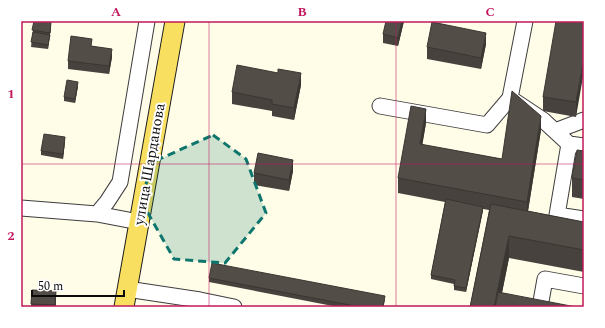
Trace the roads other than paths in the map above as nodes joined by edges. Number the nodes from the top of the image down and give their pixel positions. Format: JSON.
{"nodes":[{"id":1,"x":146,"y":21,"type":"edge"},
{"id":2,"x":175,"y":21,"type":"edge"},
{"id":3,"x":524,"y":21,"type":"edge"},
{"id":4,"x":510,"y":98,"type":"junction"},
{"id":5,"x":380,"y":106,"type":"dead end"},
{"id":6,"x":584,"y":120,"type":"edge"},
{"id":7,"x":555,"y":131,"type":"junction"},
{"id":8,"x":569,"y":144,"type":"junction"},
{"id":9,"x":584,"y":146,"type":"edge"},
{"id":10,"x":21,"y":208,"type":"edge"},
{"id":11,"x":97,"y":214,"type":"junction"},
{"id":12,"x":584,"y":219,"type":"edge"},
{"id":13,"x":139,"y":222,"type":"junction"},
{"id":14,"x":584,"y":286,"type":"edge"},
{"id":15,"x":127,"y":288,"type":"junction"},
{"id":16,"x":124,"y":307,"type":"edge"},
{"id":17,"x":234,"y":307,"type":"edge"},
{"id":18,"x":540,"y":307,"type":"edge"}],
"edges":[{"from":1,"to":11,"type":"street"},
{"from":2,"to":13,"type":"main road","name":"улица Шарданова"},
{"from":3,"to":4,"type":"street"},
{"from":4,"to":5,"type":"street"},
{"from":4,"to":7,"type":"street"},
{"from":6,"to":7,"type":"street"},
{"from":7,"to":8,"type":"street"},
{"from":8,"to":9,"type":"street"},
{"from":8,"to":12,"type":"street"},
{"from":10,"to":11,"type":"street"},
{"from":11,"to":13,"type":"street"},
{"from":13,"to":15,"type":"main road","name":"улица Шарданова"},
{"from":14,"to":18,"type":"street"},
{"from":15,"to":16,"type":"main road","name":"улица Шарданова"},
{"from":15,"to":17,"type":"street"}]}
